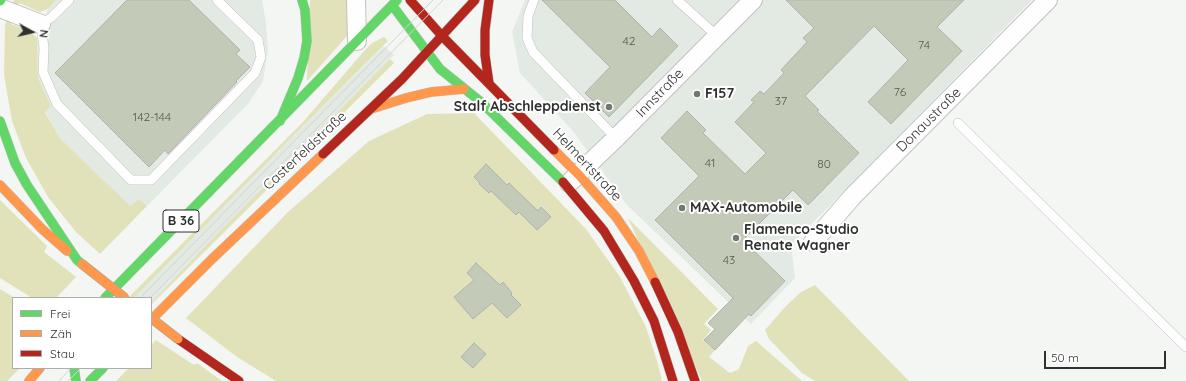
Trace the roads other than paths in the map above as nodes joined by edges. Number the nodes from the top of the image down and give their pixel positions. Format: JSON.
{"nodes":[{"id":1,"x":69,"y":0,"type":"edge"},
{"id":2,"x":217,"y":0,"type":"edge"},
{"id":3,"x":302,"y":0,"type":"edge"},
{"id":4,"x":356,"y":0,"type":"edge"},
{"id":5,"x":410,"y":0,"type":"edge"},
{"id":6,"x":475,"y":0,"type":"edge"},
{"id":7,"x":489,"y":0,"type":"edge"},
{"id":8,"x":534,"y":0,"type":"edge"},
{"id":9,"x":677,"y":0,"type":"edge"},
{"id":10,"x":752,"y":0,"type":"edge"},
{"id":11,"x":1048,"y":0,"type":"edge"},
{"id":12,"x":392,"y":2,"type":"edge"},
{"id":13,"x":0,"y":8,"type":"edge"},
{"id":14,"x":40,"y":24,"type":"junction"},
{"id":15,"x":442,"y":36,"type":"junction"},
{"id":16,"x":717,"y":36,"type":"junction"},
{"id":17,"x":357,"y":41,"type":"junction"},
{"id":18,"x":427,"y":52,"type":"junction"},
{"id":19,"x":489,"y":83,"type":"junction"},
{"id":20,"x":464,"y":89,"type":"junction"},
{"id":21,"x":371,"y":109,"type":"junction"},
{"id":22,"x":280,"y":120,"type":"junction"},
{"id":23,"x":0,"y":121,"type":"edge"},
{"id":24,"x":958,"y":123,"type":"dead end"},
{"id":25,"x":616,"y":138,"type":"junction"},
{"id":26,"x":573,"y":180,"type":"junction"},
{"id":27,"x":0,"y":185,"type":"edge"},
{"id":28,"x":813,"y":242,"type":"dead end"},
{"id":29,"x":80,"y":262,"type":"junction"},
{"id":30,"x":106,"y":297,"type":"edge"},
{"id":31,"x":123,"y":297,"type":"edge"},
{"id":32,"x":152,"y":318,"type":"edge"},
{"id":33,"x":152,"y":320,"type":"edge"},
{"id":34,"x":1186,"y":347,"type":"edge"},
{"id":35,"x":39,"y":369,"type":"edge"},
{"id":36,"x":74,"y":369,"type":"edge"},
{"id":37,"x":102,"y":369,"type":"edge"},
{"id":38,"x":29,"y":381,"type":"edge"},
{"id":39,"x":76,"y":381,"type":"edge"},
{"id":40,"x":90,"y":381,"type":"edge"},
{"id":41,"x":239,"y":381,"type":"edge"},
{"id":42,"x":673,"y":381,"type":"edge"},
{"id":43,"x":695,"y":381,"type":"edge"}],
"edges":[{"from":1,"to":14,"type":"lane"},
{"from":2,"to":14,"type":"lane"},
{"from":3,"to":22,"type":"main road","number":"B 36"},
{"from":4,"to":17,"type":"street"},
{"from":5,"to":15,"type":"main road","name":"Helmertstraße"},
{"from":6,"to":15,"type":"main road","name":"Casterfeldstraße"},
{"from":7,"to":19,"type":"main road"},
{"from":8,"to":25,"type":"lane"},
{"from":9,"to":16,"type":"lane"},
{"from":10,"to":16,"type":"street","name":"Innstraße"},
{"from":11,"to":28,"type":"street","name":"Donaustraße"},
{"from":12,"to":17,"type":"main road"},
{"from":12,"to":18,"type":"main road","name":"Helmertstraße"},
{"from":13,"to":14,"type":"street"},
{"from":15,"to":18,"type":"main road","name":"Casterfeldstraße"},
{"from":15,"to":19,"type":"main road","name":"Helmertstraße"},
{"from":16,"to":25,"type":"street","name":"Innstraße"},
{"from":17,"to":22,"type":"main road"},
{"from":18,"to":20,"type":"main road","name":"Helmertstraße"},
{"from":18,"to":21,"type":"main road","name":"Casterfeldstraße"},
{"from":19,"to":26,"type":"main road","name":"Helmertstraße"},
{"from":20,"to":21,"type":"main road"},
{"from":20,"to":26,"type":"main road","name":"Helmertstraße"},
{"from":21,"to":32,"type":"main road","name":"Casterfeldstraße"},
{"from":22,"to":30,"type":"main road","number":"B 36"},
{"from":23,"to":29,"type":"main road"},
{"from":24,"to":34,"type":"lane"},
{"from":25,"to":26,"type":"street","name":"Innstraße"},
{"from":26,"to":42,"type":"main road","name":"Helmertstraße"},
{"from":26,"to":43,"type":"main road","name":"Helmertstraße"},
{"from":27,"to":29,"type":"main road"},
{"from":29,"to":31,"type":"main road","bridge":true},
{"from":33,"to":41,"type":"main road","bridge":true},
{"from":35,"to":38,"type":"main road"},
{"from":36,"to":39,"type":"main road"},
{"from":37,"to":40,"type":"main road"}]}
